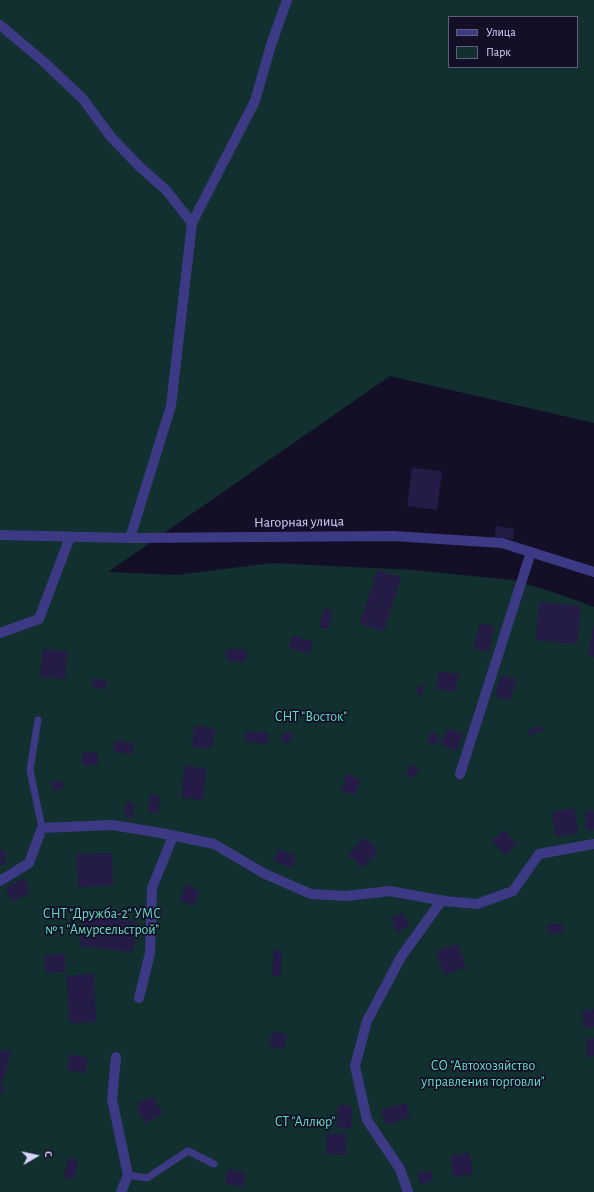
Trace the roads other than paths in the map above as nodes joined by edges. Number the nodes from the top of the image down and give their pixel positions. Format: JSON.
{"nodes":[{"id":1,"x":287,"y":0,"type":"edge"},
{"id":2,"x":0,"y":25,"type":"edge"},
{"id":3,"x":192,"y":224,"type":"junction"},
{"id":4,"x":0,"y":535,"type":"edge"},
{"id":5,"x":70,"y":536,"type":"junction"},
{"id":6,"x":130,"y":538,"type":"junction"},
{"id":7,"x":531,"y":552,"type":"junction"},
{"id":8,"x":594,"y":572,"type":"edge"},
{"id":9,"x":0,"y":633,"type":"edge"},
{"id":10,"x":38,"y":720,"type":"dead end"},
{"id":11,"x":460,"y":774,"type":"dead end"},
{"id":12,"x":42,"y":828,"type":"junction"},
{"id":13,"x":173,"y":836,"type":"junction"},
{"id":14,"x":594,"y":844,"type":"edge"},
{"id":15,"x":0,"y":881,"type":"edge"},
{"id":16,"x":442,"y":900,"type":"junction"},
{"id":17,"x":139,"y":998,"type":"dead end"},
{"id":18,"x":116,"y":1057,"type":"dead end"},
{"id":19,"x":214,"y":1164,"type":"dead end"},
{"id":20,"x":128,"y":1175,"type":"junction"},
{"id":21,"x":121,"y":1192,"type":"edge"},
{"id":22,"x":408,"y":1192,"type":"edge"}],
"edges":[{"from":1,"to":3,"type":"street"},
{"from":2,"to":3,"type":"street"},
{"from":3,"to":6,"type":"street"},
{"from":4,"to":5,"type":"street","name":"Нагорная улица"},
{"from":5,"to":6,"type":"street","name":"Нагорная улица"},
{"from":5,"to":9,"type":"street"},
{"from":6,"to":7,"type":"street","name":"Нагорная улица"},
{"from":7,"to":8,"type":"street","name":"Нагорная улица"},
{"from":7,"to":11,"type":"street"},
{"from":10,"to":12,"type":"lane"},
{"from":12,"to":13,"type":"street"},
{"from":12,"to":15,"type":"street"},
{"from":13,"to":16,"type":"street"},
{"from":13,"to":17,"type":"street"},
{"from":14,"to":16,"type":"street"},
{"from":16,"to":22,"type":"street"},
{"from":18,"to":20,"type":"street"},
{"from":19,"to":20,"type":"lane"},
{"from":20,"to":21,"type":"street"}]}
